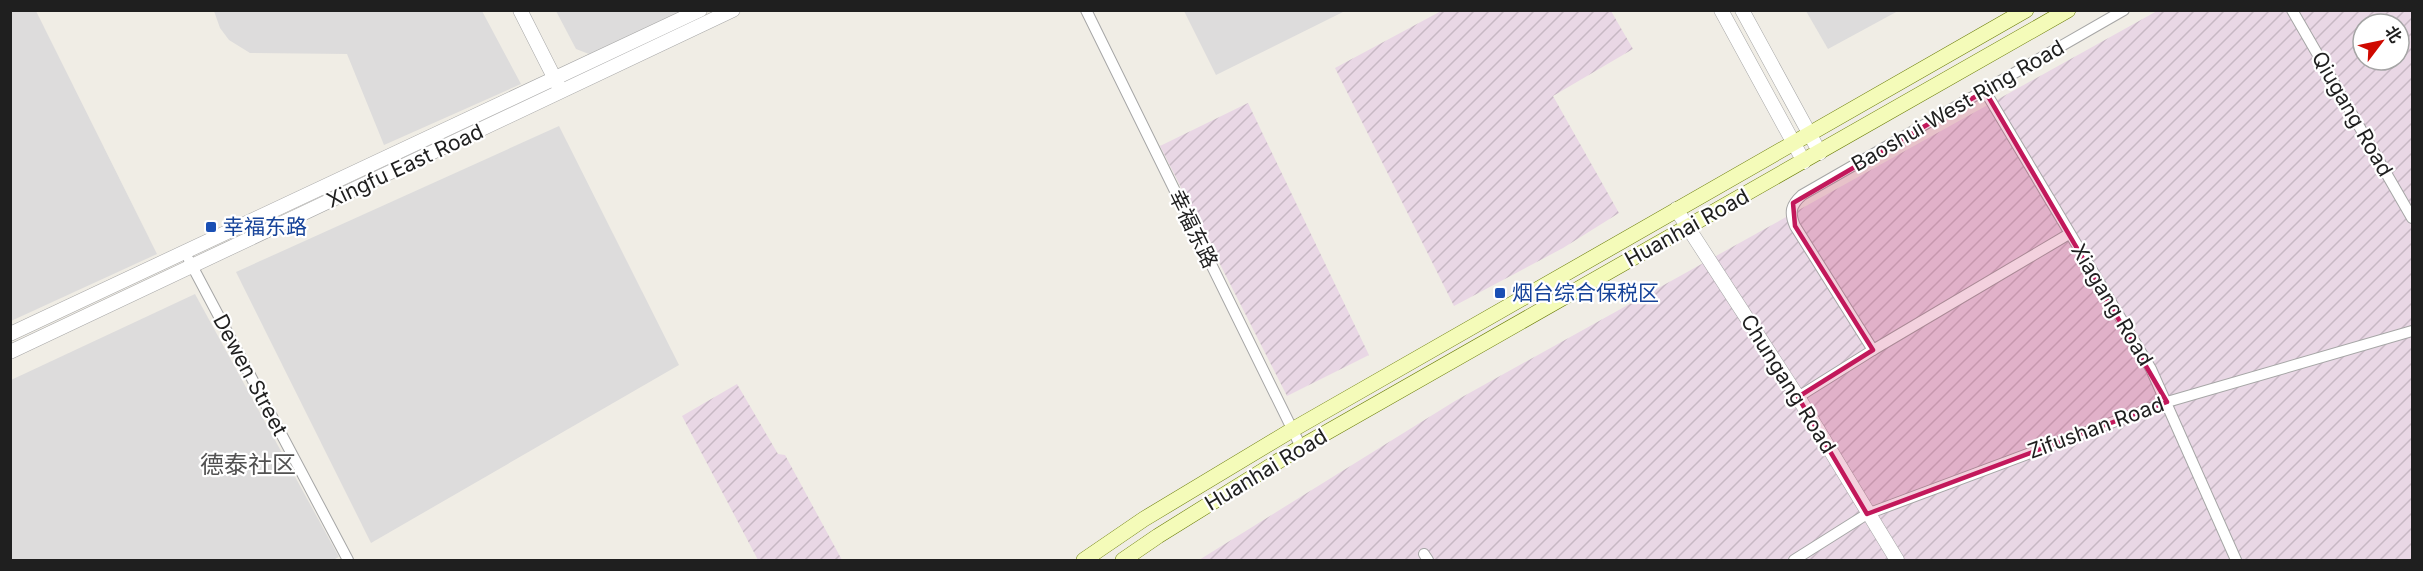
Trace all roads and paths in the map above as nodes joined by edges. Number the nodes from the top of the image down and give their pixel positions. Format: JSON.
{"nodes":[{"id":1,"x":520,"y":10,"type":"edge"},
{"id":2,"x":700,"y":10,"type":"edge"},
{"id":3,"x":733,"y":10,"type":"edge"},
{"id":4,"x":1086,"y":10,"type":"edge"},
{"id":5,"x":1721,"y":10,"type":"edge"},
{"id":6,"x":1742,"y":10,"type":"edge"},
{"id":7,"x":2026,"y":10,"type":"edge"},
{"id":8,"x":2068,"y":10,"type":"edge"},
{"id":9,"x":2124,"y":10,"type":"edge"},
{"id":10,"x":2292,"y":10,"type":"edge"},
{"id":11,"x":555,"y":78,"type":"junction"},
{"id":12,"x":1985,"y":91,"type":"junction"},
{"id":13,"x":562,"y":92,"type":"junction"},
{"id":14,"x":1809,"y":135,"type":"junction"},
{"id":15,"x":1794,"y":143,"type":"junction"},
{"id":16,"x":1820,"y":153,"type":"junction"},
{"id":17,"x":1804,"y":162,"type":"junction"},
{"id":18,"x":1676,"y":209,"type":"junction"},
{"id":19,"x":2412,"y":218,"type":"edge"},
{"id":20,"x":1687,"y":228,"type":"junction"},
{"id":21,"x":2069,"y":234,"type":"junction"},
{"id":22,"x":185,"y":252,"type":"junction"},
{"id":23,"x":192,"y":267,"type":"junction"},
{"id":24,"x":2412,"y":331,"type":"edge"},
{"id":25,"x":10,"y":334,"type":"edge"},
{"id":26,"x":1873,"y":350,"type":"junction"},
{"id":27,"x":10,"y":352,"type":"edge"},
{"id":28,"x":1798,"y":397,"type":"junction"},
{"id":29,"x":2167,"y":402,"type":"junction"},
{"id":30,"x":1292,"y":430,"type":"junction"},
{"id":31,"x":1301,"y":447,"type":"junction"},
{"id":32,"x":1867,"y":514,"type":"junction"},
{"id":33,"x":348,"y":561,"type":"edge"},
{"id":34,"x":1084,"y":561,"type":"edge"},
{"id":35,"x":1123,"y":561,"type":"edge"},
{"id":36,"x":1794,"y":561,"type":"edge"},
{"id":37,"x":1897,"y":561,"type":"edge"},
{"id":38,"x":2236,"y":561,"type":"edge"}],
"edges":[{"from":1,"to":11,"type":"street"},
{"from":2,"to":11,"type":"street","name":"Xingfu East Road"},
{"from":3,"to":13,"type":"street","name":"Xingfu East Road"},
{"from":4,"to":30,"type":"street","name":"幸福东路"},
{"from":5,"to":15,"type":"street"},
{"from":6,"to":14,"type":"street"},
{"from":7,"to":14,"type":"main road","name":"Huanhai Road"},
{"from":8,"to":16,"type":"main road","name":"Huanhai Road"},
{"from":9,"to":12,"type":"street","name":"Baoshui West Ring Road"},
{"from":10,"to":19,"type":"street","name":"Qiugang Road"},
{"from":11,"to":13,"type":"street"},
{"from":11,"to":22,"type":"street","name":"Xingfu East Road"},
{"from":12,"to":21,"type":"street","name":"Xiagang Road"},
{"from":12,"to":26,"type":"street","name":"Baoshui West Ring Road"},
{"from":13,"to":23,"type":"street","name":"Xingfu East Road"},
{"from":14,"to":15,"type":"main road","name":"Huanhai Road"},
{"from":14,"to":16,"type":"street"},
{"from":15,"to":17,"type":"street"},
{"from":15,"to":18,"type":"main road","name":"Huanhai Road"},
{"from":16,"to":17,"type":"main road","name":"Huanhai Road"},
{"from":17,"to":20,"type":"main road","name":"Huanhai Road"},
{"from":18,"to":20,"type":"street","name":"Chungang Road"},
{"from":18,"to":30,"type":"main road","name":"Huanhai Road"},
{"from":20,"to":28,"type":"street","name":"Chungang Road"},
{"from":20,"to":31,"type":"main road","name":"Huanhai Road"},
{"from":21,"to":26,"type":"street"},
{"from":21,"to":29,"type":"street","name":"Xiagang Road"},
{"from":22,"to":23,"type":"street","name":"Dewen Street"},
{"from":22,"to":25,"type":"street","name":"Xingfu East Road"},
{"from":23,"to":27,"type":"street","name":"Xingfu East Road"},
{"from":23,"to":33,"type":"street","name":"Dewen Street"},
{"from":24,"to":29,"type":"street","name":"Zifushan Road"},
{"from":26,"to":28,"type":"street"},
{"from":28,"to":32,"type":"street","name":"Chungang Road"},
{"from":29,"to":32,"type":"street","name":"Zifushan Road"},
{"from":29,"to":38,"type":"street","name":"Xiagang Road"},
{"from":30,"to":31,"type":"street","name":"幸福东路"},
{"from":30,"to":34,"type":"main road","name":"Huanhai Road"},
{"from":31,"to":35,"type":"main road","name":"Huanhai Road"},
{"from":32,"to":36,"type":"street","name":"Zifushan Road"},
{"from":32,"to":37,"type":"street","name":"Chungang Road"}]}
